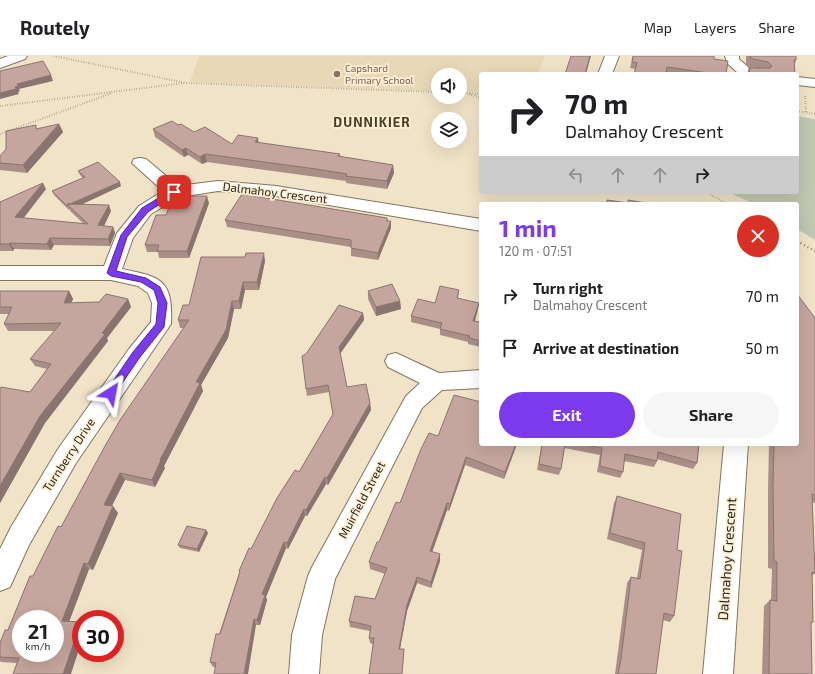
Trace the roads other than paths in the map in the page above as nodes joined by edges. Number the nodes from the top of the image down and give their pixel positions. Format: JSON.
{"nodes":[{"id":1,"x":20,"y":56,"type":"edge"},
{"id":2,"x":612,"y":56,"type":"edge"},
{"id":3,"x":732,"y":56,"type":"edge"},
{"id":4,"x":0,"y":64,"type":"edge"},
{"id":5,"x":607,"y":72,"type":"edge"},
{"id":6,"x":749,"y":72,"type":"edge"},
{"id":7,"x":799,"y":80,"type":"edge"},
{"id":8,"x":813,"y":83,"type":"dead end"},
{"id":9,"x":140,"y":163,"type":"dead end"},
{"id":10,"x":174,"y":192,"type":"junction"},
{"id":11,"x":479,"y":225,"type":"edge"},
{"id":12,"x":0,"y":273,"type":"edge"},
{"id":13,"x":111,"y":273,"type":"junction"},
{"id":14,"x":396,"y":361,"type":"dead end"},
{"id":15,"x":479,"y":379,"type":"edge"},
{"id":16,"x":437,"y":382,"type":"junction"},
{"id":17,"x":736,"y":446,"type":"edge"},
{"id":18,"x":0,"y":578,"type":"edge"},
{"id":19,"x":304,"y":674,"type":"edge"},
{"id":20,"x":718,"y":674,"type":"edge"}],
"edges":[{"from":1,"to":4,"type":"street"},
{"from":2,"to":5,"type":"street"},
{"from":3,"to":6,"type":"street"},
{"from":7,"to":8,"type":"street"},
{"from":9,"to":10,"type":"street"},
{"from":10,"to":11,"type":"street","name":"Dalmahoy Crescent"},
{"from":10,"to":13,"type":"street","name":"Dalmahoy Crescent"},
{"from":12,"to":13,"type":"street","name":"Turnberry Drive"},
{"from":13,"to":18,"type":"street","name":"Turnberry Drive"},
{"from":14,"to":16,"type":"street"},
{"from":15,"to":16,"type":"street"},
{"from":16,"to":19,"type":"street","name":"Muirfield Street"},
{"from":17,"to":20,"type":"street","name":"Dalmahoy Crescent"}]}
